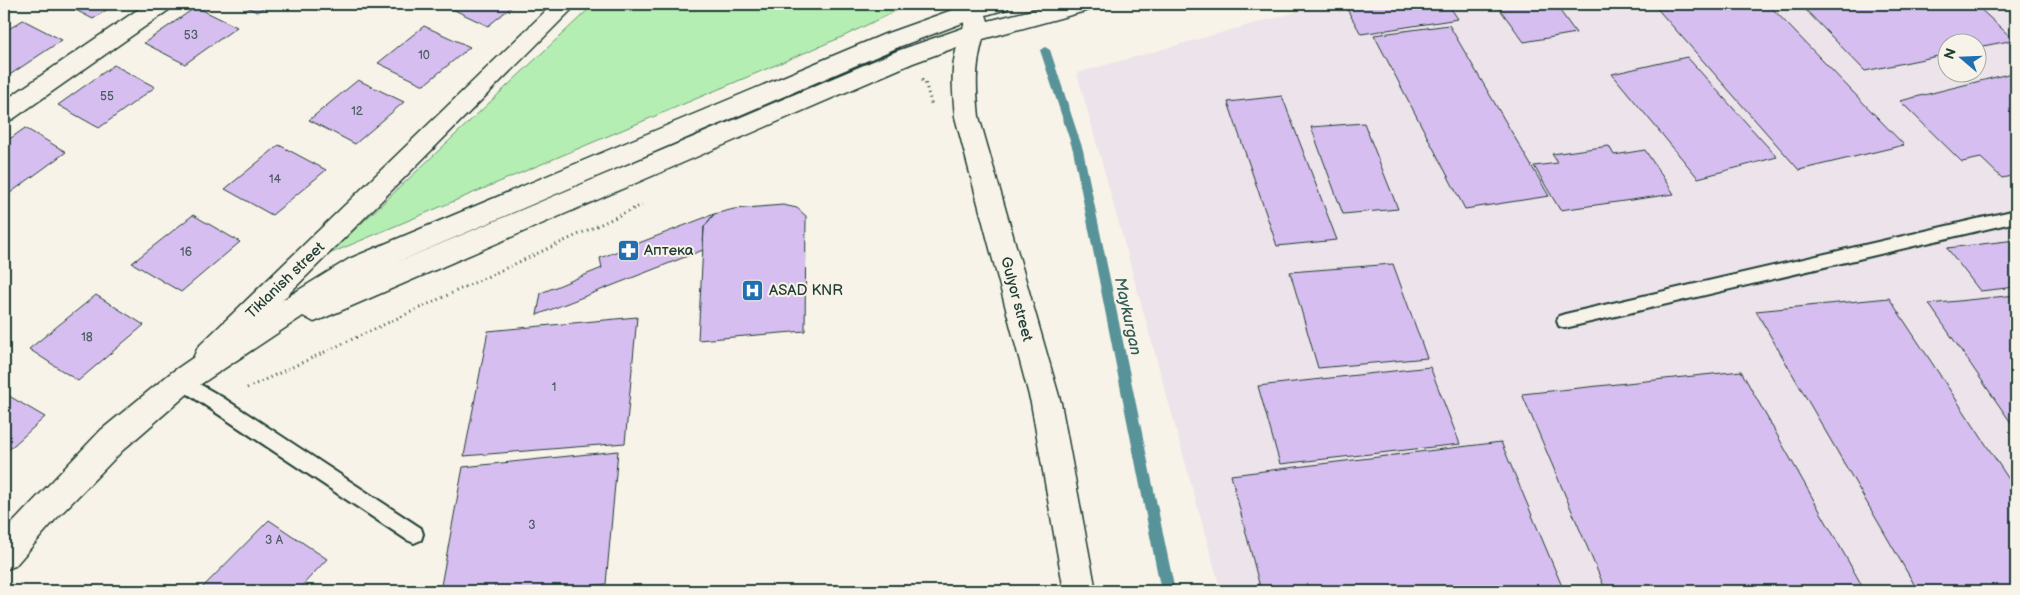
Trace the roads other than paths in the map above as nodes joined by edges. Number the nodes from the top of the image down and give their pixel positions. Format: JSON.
{"nodes":[{"id":1,"x":162,"y":4,"type":"edge"},
{"id":2,"x":566,"y":4,"type":"edge"},
{"id":3,"x":1085,"y":4,"type":"edge"},
{"id":4,"x":984,"y":12,"type":"edge"},
{"id":5,"x":4,"y":113,"type":"edge"},
{"id":6,"x":2016,"y":216,"type":"edge"},
{"id":7,"x":1565,"y":321,"type":"dead end"},
{"id":8,"x":182,"y":381,"type":"junction"},
{"id":9,"x":414,"y":534,"type":"dead end"},
{"id":10,"x":4,"y":555,"type":"edge"},
{"id":11,"x":1080,"y":591,"type":"edge"}],
"edges":[{"from":1,"to":5,"type":"street"},
{"from":2,"to":8,"type":"street","name":"Tiklanish street"},
{"from":3,"to":4,"type":"street"},
{"from":4,"to":8,"type":"street"},
{"from":4,"to":11,"type":"street","name":"Gulyor street"},
{"from":6,"to":7,"type":"lane"},
{"from":8,"to":9,"type":"lane"},
{"from":8,"to":10,"type":"street","name":"Tiklanish street"}]}
